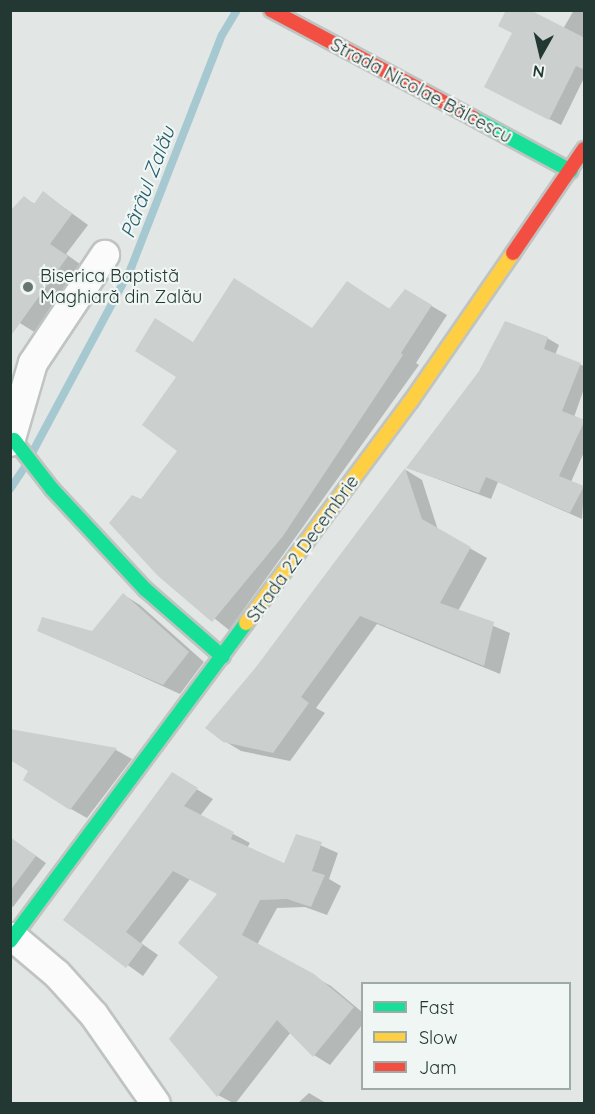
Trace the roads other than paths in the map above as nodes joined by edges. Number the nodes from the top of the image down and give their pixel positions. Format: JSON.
{"nodes":[{"id":1,"x":273,"y":11,"type":"edge"},
{"id":2,"x":585,"y":149,"type":"edge"},
{"id":3,"x":571,"y":171,"type":"junction"},
{"id":4,"x":105,"y":255,"type":"dead end"},
{"id":5,"x":12,"y":441,"type":"edge"},
{"id":6,"x":223,"y":657,"type":"junction"},
{"id":7,"x":12,"y":939,"type":"edge"},
{"id":8,"x":156,"y":1104,"type":"edge"}],
"edges":[{"from":1,"to":3,"type":"main road","name":"Strada Nicolae Bălcescu"},
{"from":2,"to":3,"type":"main road","name":"Strada 22 Decembrie"},
{"from":3,"to":6,"type":"main road","name":"Strada 22 Decembrie"},
{"from":4,"to":5,"type":"street"},
{"from":5,"to":6,"type":"main road"},
{"from":6,"to":7,"type":"main road","name":"Strada 22 Decembrie"},
{"from":7,"to":8,"type":"street"}]}
